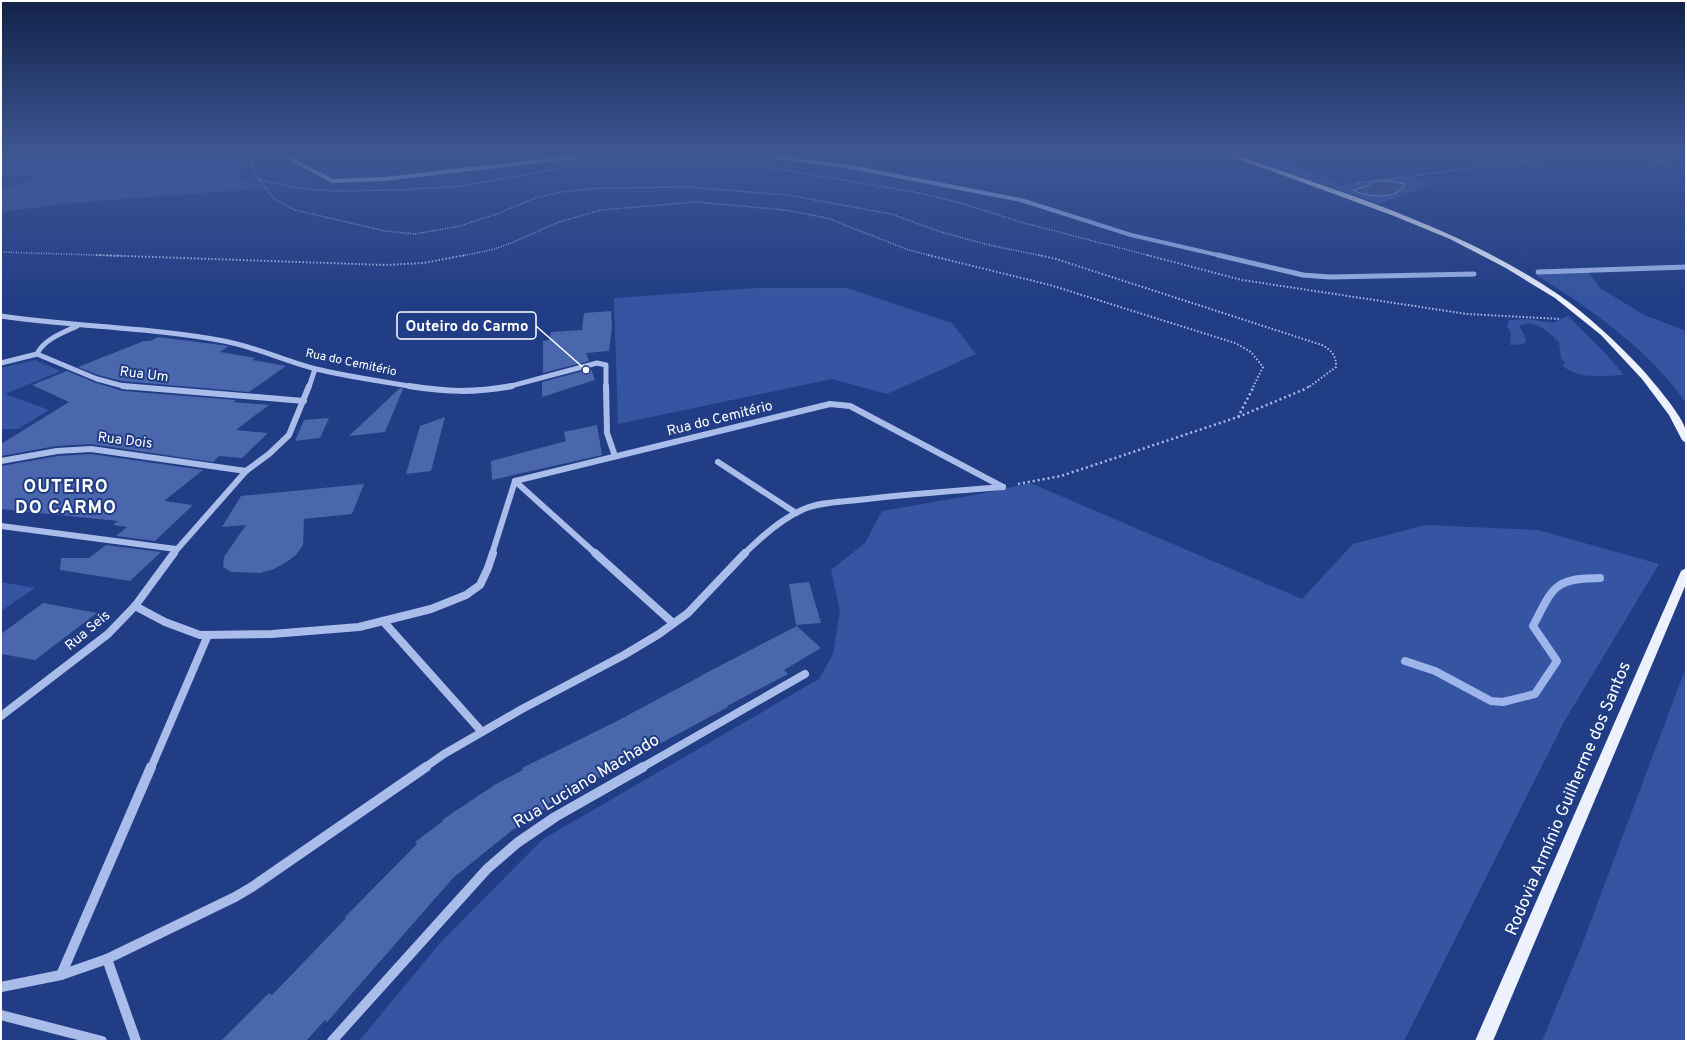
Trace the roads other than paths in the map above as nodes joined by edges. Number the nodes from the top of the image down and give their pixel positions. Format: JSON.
{"nodes":[{"id":1,"x":1362,"y":203,"type":"edge"},
{"id":2,"x":1,"y":316,"type":"edge"},
{"id":3,"x":77,"y":326,"type":"junction"},
{"id":4,"x":37,"y":354,"type":"junction"},
{"id":5,"x":1,"y":363,"type":"edge"},
{"id":6,"x":315,"y":369,"type":"junction"},
{"id":7,"x":304,"y":401,"type":"junction"},
{"id":8,"x":1686,"y":440,"type":"edge"},
{"id":9,"x":614,"y":456,"type":"junction"},
{"id":10,"x":1,"y":461,"type":"edge"},
{"id":11,"x":718,"y":462,"type":"dead end"},
{"id":12,"x":246,"y":471,"type":"junction"},
{"id":13,"x":515,"y":480,"type":"junction"},
{"id":14,"x":796,"y":513,"type":"junction"},
{"id":15,"x":1,"y":526,"type":"edge"},
{"id":16,"x":176,"y":549,"type":"junction"},
{"id":17,"x":1686,"y":571,"type":"edge"},
{"id":18,"x":135,"y":606,"type":"junction"},
{"id":19,"x":383,"y":621,"type":"junction"},
{"id":20,"x":673,"y":623,"type":"junction"},
{"id":21,"x":208,"y":635,"type":"junction"},
{"id":22,"x":805,"y":674,"type":"dead end"},
{"id":23,"x":1,"y":716,"type":"edge"},
{"id":24,"x":482,"y":732,"type":"junction"},
{"id":25,"x":106,"y":959,"type":"junction"},
{"id":26,"x":61,"y":975,"type":"junction"},
{"id":27,"x":1,"y":987,"type":"edge"},
{"id":28,"x":1,"y":1015,"type":"edge"},
{"id":29,"x":102,"y":1041,"type":"edge"},
{"id":30,"x":136,"y":1041,"type":"edge"},
{"id":31,"x":332,"y":1041,"type":"edge"},
{"id":32,"x":1484,"y":1041,"type":"edge"}],
"edges":[{"from":1,"to":8,"type":"main road"},
{"from":2,"to":3,"type":"street","name":"Rua do Cemitério"},
{"from":3,"to":4,"type":"street"},
{"from":3,"to":6,"type":"street","name":"Rua do Cemitério"},
{"from":4,"to":5,"type":"street"},
{"from":4,"to":7,"type":"street","name":"Rua Um"},
{"from":6,"to":7,"type":"street"},
{"from":6,"to":9,"type":"street","name":"Rua do Cemitério"},
{"from":7,"to":12,"type":"street"},
{"from":9,"to":13,"type":"street","name":"Rua do Cemitério"},
{"from":9,"to":14,"type":"street","name":"Rua do Cemitério"},
{"from":10,"to":12,"type":"street","name":"Rua Dois"},
{"from":11,"to":14,"type":"street"},
{"from":12,"to":16,"type":"street","name":"Rua Seis"},
{"from":13,"to":19,"type":"street"},
{"from":13,"to":20,"type":"street"},
{"from":14,"to":20,"type":"street"},
{"from":15,"to":16,"type":"street"},
{"from":16,"to":18,"type":"street","name":"Rua Seis"},
{"from":17,"to":32,"type":"main road","name":"Rodovia Armínio Guilherme dos Santos"},
{"from":18,"to":21,"type":"street"},
{"from":18,"to":23,"type":"street","name":"Rua Seis"},
{"from":19,"to":21,"type":"street"},
{"from":19,"to":24,"type":"street"},
{"from":20,"to":24,"type":"street"},
{"from":21,"to":26,"type":"street"},
{"from":22,"to":31,"type":"street","name":"Rua Luciano Machado"},
{"from":24,"to":25,"type":"street"},
{"from":25,"to":26,"type":"street"},
{"from":25,"to":30,"type":"street"},
{"from":26,"to":27,"type":"street"},
{"from":28,"to":29,"type":"street"}]}
